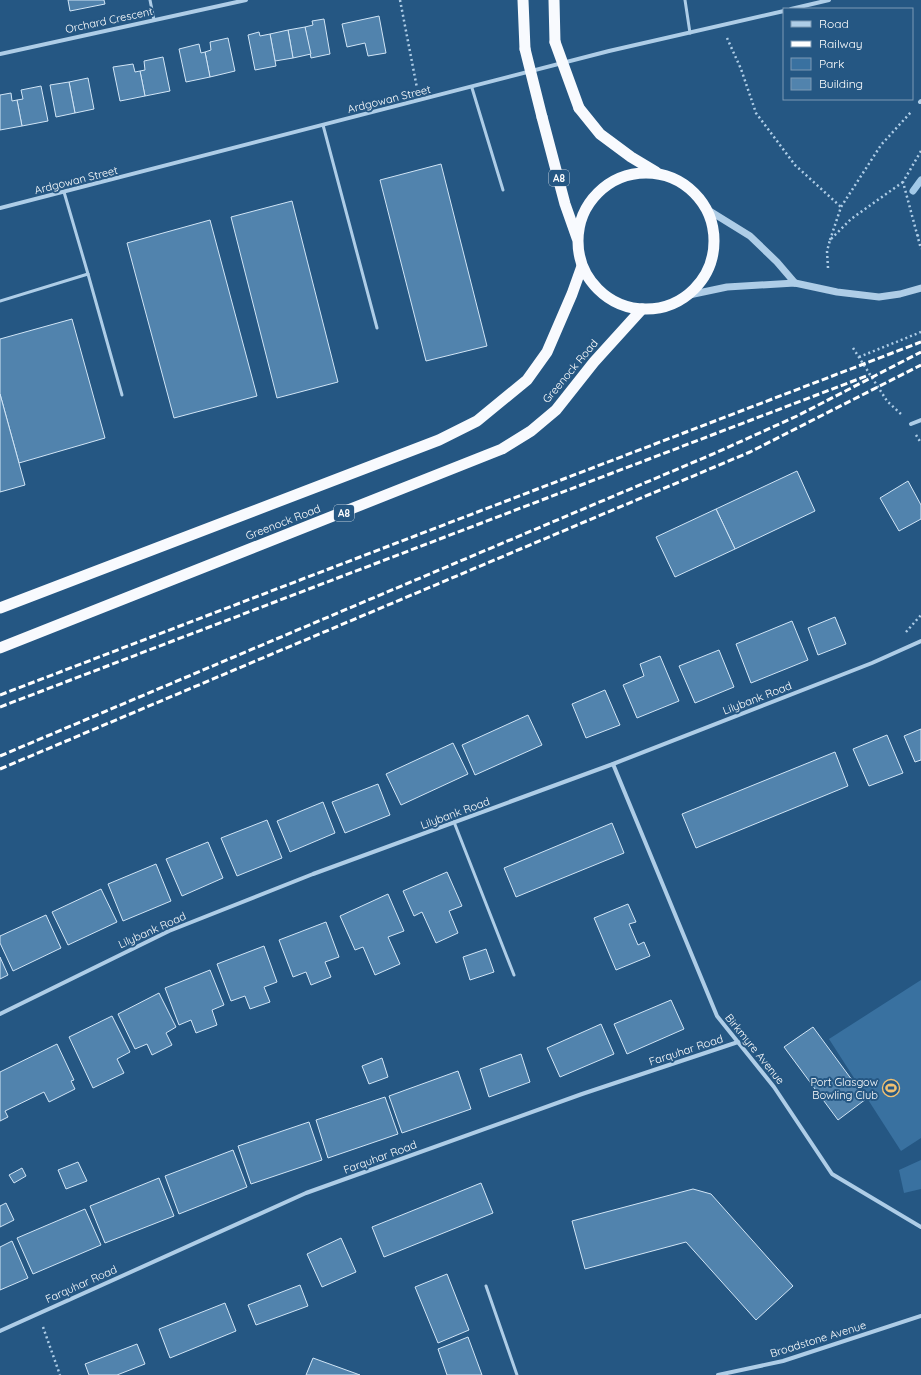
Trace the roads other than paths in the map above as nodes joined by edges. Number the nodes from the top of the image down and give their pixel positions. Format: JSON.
{"nodes":[{"id":1,"x":150,"y":0,"type":"edge"},
{"id":2,"x":246,"y":0,"type":"edge"},
{"id":3,"x":523,"y":0,"type":"edge"},
{"id":4,"x":554,"y":0,"type":"edge"},
{"id":5,"x":685,"y":0,"type":"edge"},
{"id":6,"x":829,"y":0,"type":"edge"},
{"id":7,"x":795,"y":8,"type":"edge"},
{"id":8,"x":783,"y":11,"type":"edge"},
{"id":9,"x":154,"y":20,"type":"junction"},
{"id":10,"x":690,"y":33,"type":"junction"},
{"id":11,"x":0,"y":54,"type":"edge"},
{"id":12,"x":472,"y":88,"type":"junction"},
{"id":13,"x":323,"y":125,"type":"junction"},
{"id":14,"x":657,"y":173,"type":"junction"},
{"id":15,"x":503,"y":190,"type":"dead end"},
{"id":16,"x":64,"y":192,"type":"junction"},
{"id":17,"x":0,"y":208,"type":"edge"},
{"id":18,"x":708,"y":210,"type":"junction"},
{"id":19,"x":577,"y":238,"type":"junction"},
{"id":20,"x":582,"y":266,"type":"junction"},
{"id":21,"x":88,"y":274,"type":"junction"},
{"id":22,"x":795,"y":283,"type":"junction"},
{"id":23,"x":921,"y":288,"type":"edge"},
{"id":24,"x":689,"y":294,"type":"junction"},
{"id":25,"x":0,"y":300,"type":"edge"},
{"id":26,"x":642,"y":309,"type":"junction"},
{"id":27,"x":377,"y":328,"type":"dead end"},
{"id":28,"x":122,"y":395,"type":"dead end"},
{"id":29,"x":921,"y":420,"type":"edge"},
{"id":30,"x":911,"y":424,"type":"road end"},
{"id":31,"x":0,"y":608,"type":"edge"},
{"id":32,"x":921,"y":641,"type":"edge"},
{"id":33,"x":0,"y":648,"type":"edge"},
{"id":34,"x":613,"y":764,"type":"junction"},
{"id":35,"x":454,"y":822,"type":"junction"},
{"id":36,"x":514,"y":975,"type":"dead end"},
{"id":37,"x":0,"y":1014,"type":"edge"},
{"id":38,"x":738,"y":1042,"type":"junction"},
{"id":39,"x":921,"y":1227,"type":"edge"},
{"id":40,"x":486,"y":1286,"type":"dead end"},
{"id":41,"x":921,"y":1316,"type":"edge"},
{"id":42,"x":0,"y":1331,"type":"edge"},
{"id":43,"x":517,"y":1375,"type":"edge"},
{"id":44,"x":718,"y":1375,"type":"edge"}],
"edges":[{"from":1,"to":9,"type":"lane"},
{"from":2,"to":9,"type":"street","name":"Orchard Crescent"},
{"from":3,"to":19,"type":"highway","number":"A8","bridge":true},
{"from":4,"to":14,"type":"highway","number":"A8","bridge":true},
{"from":5,"to":10,"type":"lane"},
{"from":6,"to":7,"type":"street"},
{"from":8,"to":10,"type":"street","name":"Ardgowan Street"},
{"from":9,"to":11,"type":"street","name":"Orchard Crescent"},
{"from":10,"to":12,"type":"street","name":"Ardgowan Street"},
{"from":12,"to":13,"type":"street","name":"Ardgowan Street"},
{"from":12,"to":15,"type":"lane"},
{"from":13,"to":16,"type":"street","name":"Ardgowan Street"},
{"from":13,"to":27,"type":"lane"},
{"from":14,"to":18,"type":"highway","number":"A8"},
{"from":14,"to":19,"type":"highway","number":"A8"},
{"from":16,"to":17,"type":"street","name":"Ardgowan Street"},
{"from":16,"to":21,"type":"lane"},
{"from":18,"to":22,"type":"street"},
{"from":18,"to":24,"type":"highway","number":"A8"},
{"from":19,"to":20,"type":"highway","number":"A8"},
{"from":20,"to":26,"type":"highway","number":"A8"},
{"from":20,"to":31,"type":"highway","name":"Greenock Road"},
{"from":21,"to":25,"type":"lane"},
{"from":21,"to":28,"type":"lane"},
{"from":22,"to":23,"type":"street"},
{"from":22,"to":24,"type":"street"},
{"from":24,"to":26,"type":"highway","number":"A8"},
{"from":26,"to":33,"type":"highway","name":"Greenock Road","number":"A8"},
{"from":29,"to":30,"type":"street"},
{"from":32,"to":34,"type":"street","name":"Lilybank Road"},
{"from":34,"to":35,"type":"street","name":"Lilybank Road"},
{"from":34,"to":38,"type":"street","name":"Birkmyre Avenue"},
{"from":35,"to":36,"type":"lane"},
{"from":35,"to":37,"type":"street","name":"Lilybank Road"},
{"from":38,"to":39,"type":"street","name":"Birkmyre Avenue"},
{"from":38,"to":42,"type":"street","name":"Farquhar Road"},
{"from":40,"to":43,"type":"lane"},
{"from":41,"to":44,"type":"street","name":"Broadstone Avenue"}]}
